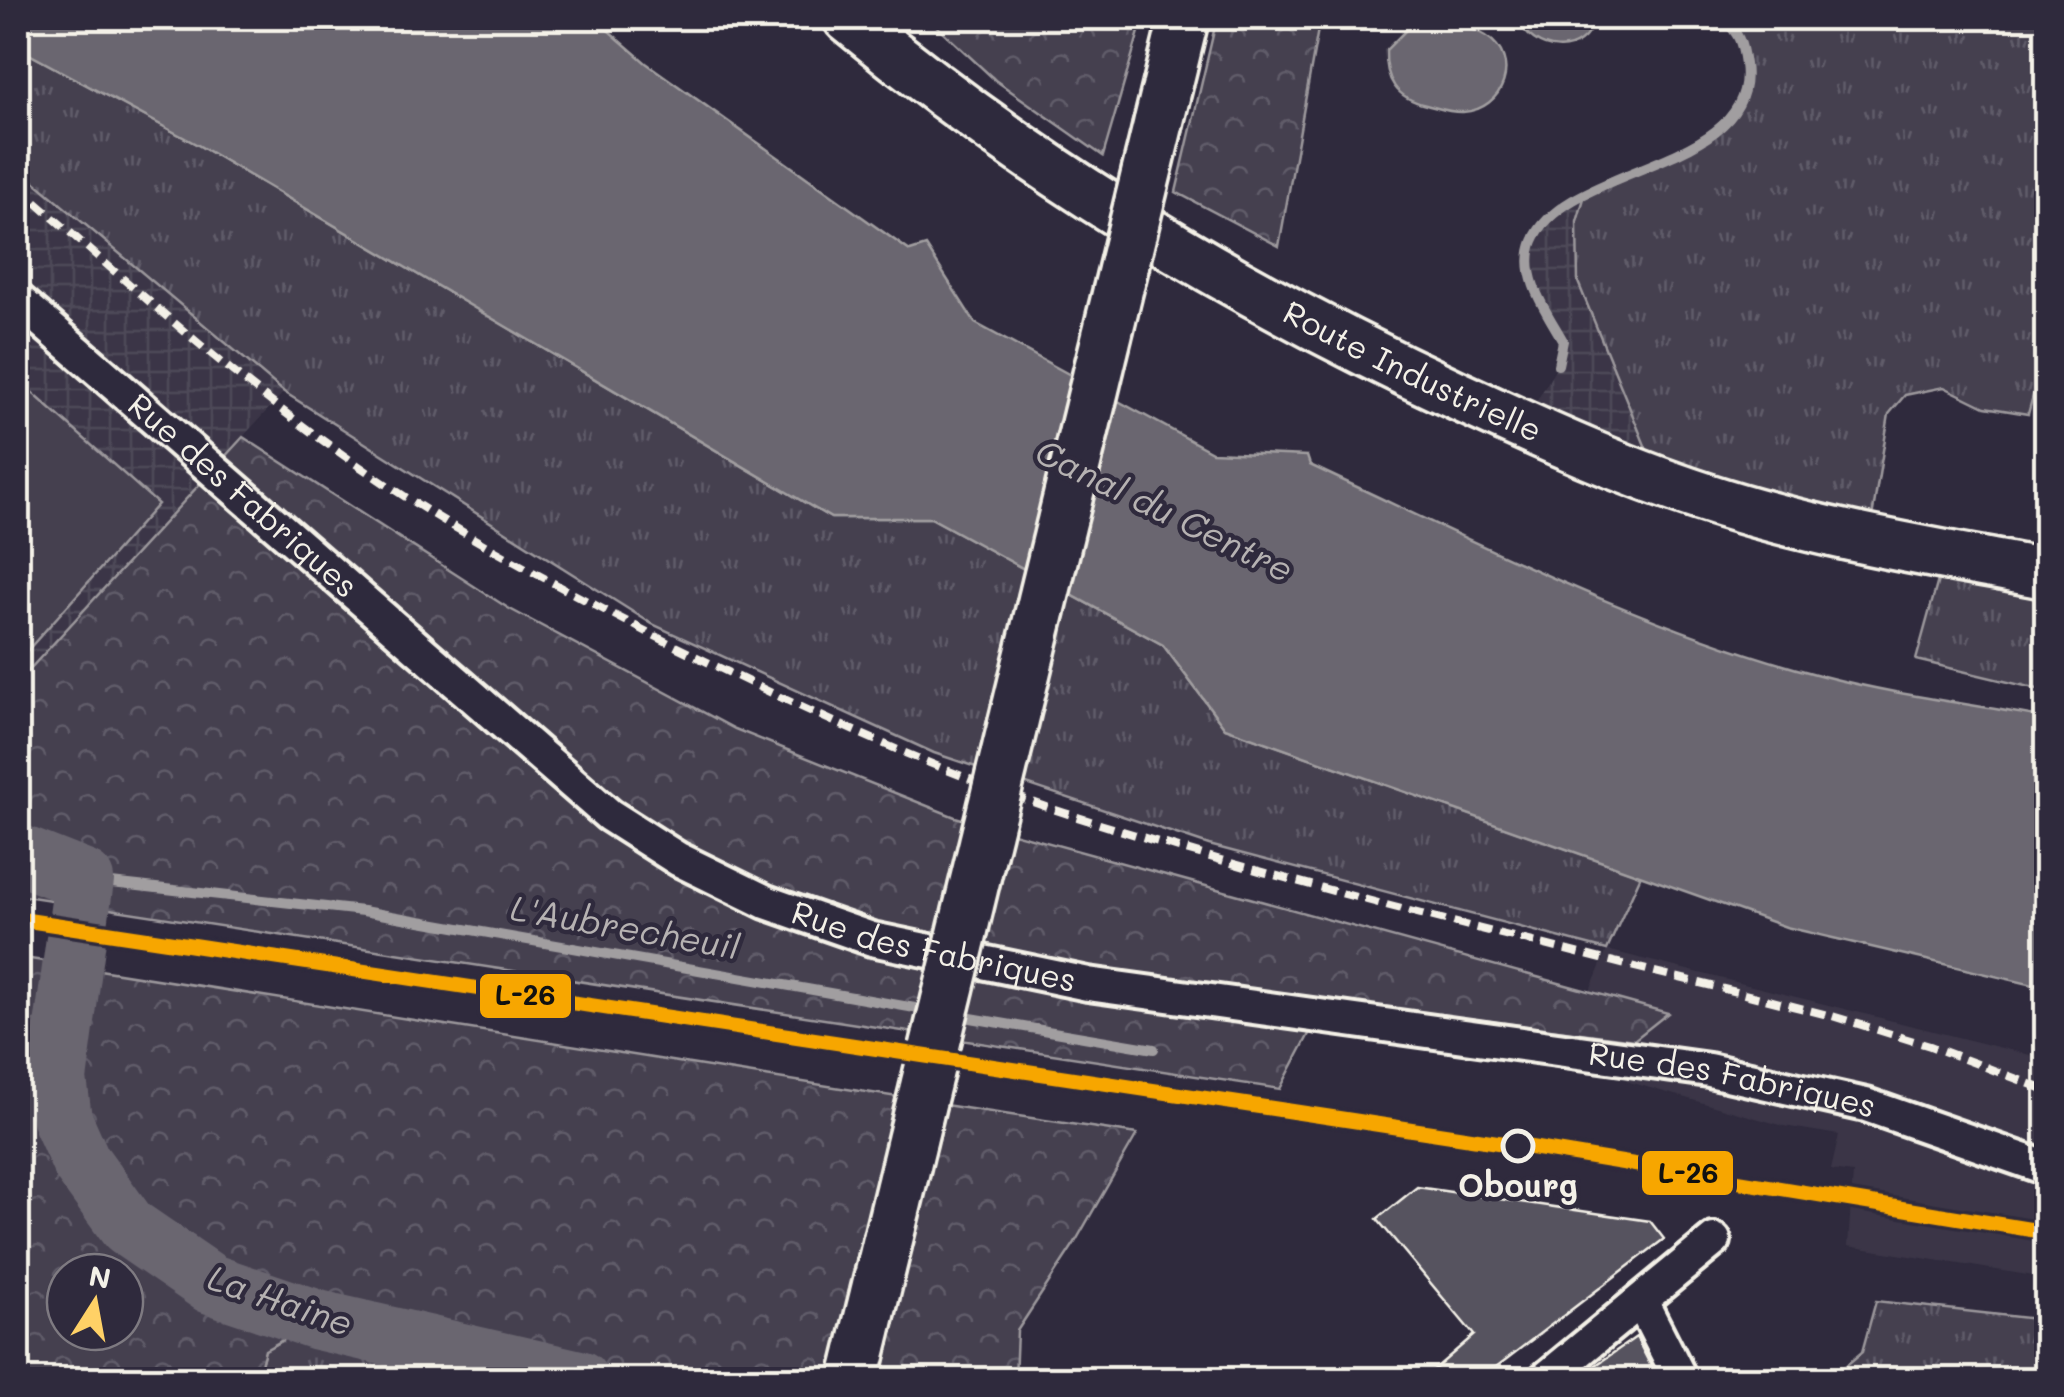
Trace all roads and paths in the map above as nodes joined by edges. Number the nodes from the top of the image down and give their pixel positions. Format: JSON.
{"nodes":[{"id":1,"x":1184,"y":18,"type":"edge"},
{"id":2,"x":854,"y":21,"type":"edge"},
{"id":3,"x":18,"y":300,"type":"edge"},
{"id":4,"x":2046,"y":574,"type":"edge"},
{"id":5,"x":2046,"y":1168,"type":"edge"},
{"id":6,"x":1714,"y":1240,"type":"dead end"},
{"id":7,"x":1642,"y":1303,"type":"junction"},
{"id":8,"x":854,"y":1380,"type":"edge"},
{"id":9,"x":1544,"y":1380,"type":"edge"},
{"id":10,"x":1681,"y":1380,"type":"edge"}],
"edges":[{"from":1,"to":8,"type":"main road","bridge":true},
{"from":2,"to":4,"type":"main road","name":"Route Industrielle"},
{"from":3,"to":5,"type":"street","name":"Rue des Fabriques"},
{"from":6,"to":7,"type":"street"},
{"from":7,"to":9,"type":"street"},
{"from":7,"to":10,"type":"street"}]}
